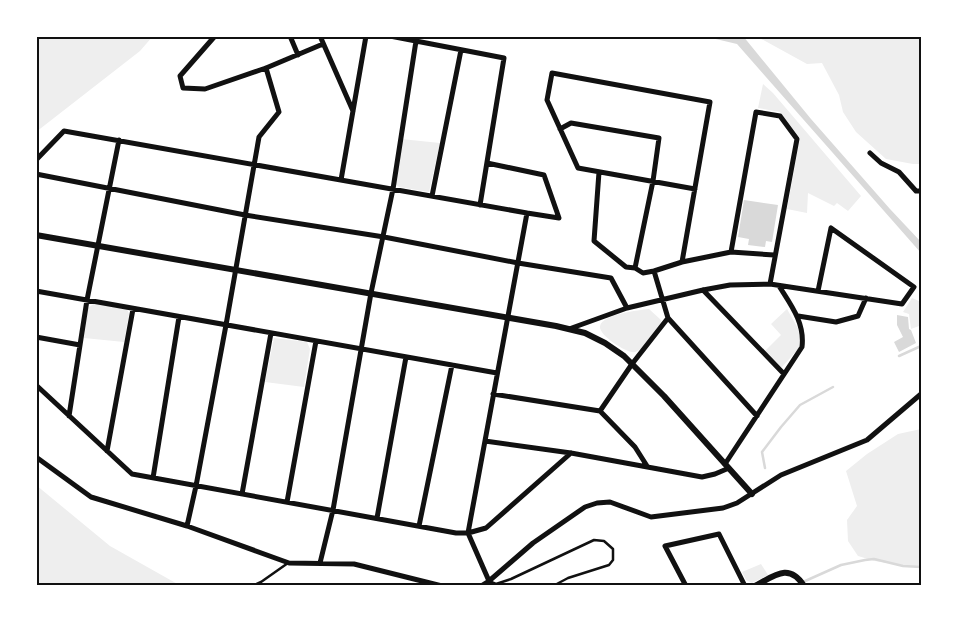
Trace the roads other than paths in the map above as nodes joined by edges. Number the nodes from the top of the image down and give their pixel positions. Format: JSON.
{"nodes":[{"id":1,"x":215,"y":36,"type":"edge"},
{"id":2,"x":290,"y":36,"type":"edge"},
{"id":3,"x":320,"y":36,"type":"edge"},
{"id":4,"x":366,"y":36,"type":"edge"},
{"id":5,"x":390,"y":36,"type":"edge"},
{"id":6,"x":416,"y":41,"type":"junction"},
{"id":7,"x":323,"y":44,"type":"junction"},
{"id":8,"x":461,"y":50,"type":"junction"},
{"id":9,"x":298,"y":55,"type":"junction"},
{"id":10,"x":266,"y":68,"type":"junction"},
{"id":11,"x":353,"y":111,"type":"junction"},
{"id":12,"x":560,"y":129,"type":"junction"},
{"id":13,"x":119,"y":140,"type":"junction"},
{"id":14,"x":870,"y":154,"type":"dead end"},
{"id":15,"x":36,"y":160,"type":"edge"},
{"id":16,"x":487,"y":163,"type":"junction"},
{"id":17,"x":254,"y":164,"type":"junction"},
{"id":18,"x":598,"y":172,"type":"junction"},
{"id":19,"x":36,"y":174,"type":"edge"},
{"id":20,"x":341,"y":180,"type":"junction"},
{"id":21,"x":653,"y":181,"type":"junction"},
{"id":22,"x":110,"y":189,"type":"junction"},
{"id":23,"x":393,"y":189,"type":"junction"},
{"id":24,"x":695,"y":189,"type":"junction"},
{"id":25,"x":921,"y":191,"type":"edge"},
{"id":26,"x":432,"y":196,"type":"junction"},
{"id":27,"x":480,"y":205,"type":"junction"},
{"id":28,"x":527,"y":213,"type":"junction"},
{"id":29,"x":245,"y":215,"type":"junction"},
{"id":30,"x":36,"y":235,"type":"edge"},
{"id":31,"x":384,"y":237,"type":"junction"},
{"id":32,"x":98,"y":245,"type":"junction"},
{"id":33,"x":731,"y":252,"type":"junction"},
{"id":34,"x":774,"y":255,"type":"junction"},
{"id":35,"x":682,"y":262,"type":"junction"},
{"id":36,"x":518,"y":263,"type":"junction"},
{"id":37,"x":635,"y":268,"type":"junction"},
{"id":38,"x":236,"y":270,"type":"junction"},
{"id":39,"x":654,"y":271,"type":"junction"},
{"id":40,"x":770,"y":284,"type":"junction"},
{"id":41,"x":779,"y":286,"type":"junction"},
{"id":42,"x":703,"y":290,"type":"junction"},
{"id":43,"x":36,"y":291,"type":"edge"},
{"id":44,"x":818,"y":291,"type":"junction"},
{"id":45,"x":371,"y":293,"type":"junction"},
{"id":46,"x":866,"y":298,"type":"junction"},
{"id":47,"x":663,"y":299,"type":"junction"},
{"id":48,"x":87,"y":300,"type":"junction"},
{"id":49,"x":627,"y":308,"type":"junction"},
{"id":50,"x":133,"y":309,"type":"junction"},
{"id":51,"x":798,"y":316,"type":"junction"},
{"id":52,"x":179,"y":317,"type":"junction"},
{"id":53,"x":668,"y":318,"type":"junction"},
{"id":54,"x":508,"y":319,"type":"junction"},
{"id":55,"x":226,"y":325,"type":"junction"},
{"id":56,"x":568,"y":329,"type":"junction"},
{"id":57,"x":271,"y":333,"type":"junction"},
{"id":58,"x":36,"y":338,"type":"edge"},
{"id":59,"x":316,"y":341,"type":"junction"},
{"id":60,"x":80,"y":345,"type":"junction"},
{"id":61,"x":361,"y":349,"type":"junction"},
{"id":62,"x":406,"y":357,"type":"junction"},
{"id":63,"x":632,"y":364,"type":"junction"},
{"id":64,"x":452,"y":366,"type":"junction"},
{"id":65,"x":497,"y":373,"type":"junction"},
{"id":66,"x":784,"y":374,"type":"junction"},
{"id":67,"x":36,"y":386,"type":"edge"},
{"id":68,"x":493,"y":394,"type":"junction"},
{"id":69,"x":921,"y":394,"type":"edge"},
{"id":70,"x":600,"y":411,"type":"junction"},
{"id":71,"x":69,"y":416,"type":"junction"},
{"id":72,"x":757,"y":416,"type":"junction"},
{"id":73,"x":485,"y":441,"type":"junction"},
{"id":74,"x":107,"y":451,"type":"junction"},
{"id":75,"x":571,"y":453,"type":"junction"},
{"id":76,"x":36,"y":457,"type":"edge"},
{"id":77,"x":647,"y":466,"type":"junction"},
{"id":78,"x":727,"y":466,"type":"junction"},
{"id":79,"x":153,"y":478,"type":"junction"},
{"id":80,"x":196,"y":486,"type":"junction"},
{"id":81,"x":242,"y":494,"type":"junction"},
{"id":82,"x":752,"y":494,"type":"junction"},
{"id":83,"x":287,"y":502,"type":"junction"},
{"id":84,"x":334,"y":510,"type":"junction"},
{"id":85,"x":377,"y":518,"type":"junction"},
{"id":86,"x":187,"y":526,"type":"junction"},
{"id":87,"x":419,"y":526,"type":"junction"},
{"id":88,"x":468,"y":534,"type":"junction"},
{"id":89,"x":289,"y":562,"type":"junction"},
{"id":90,"x":320,"y":563,"type":"junction"},
{"id":91,"x":489,"y":582,"type":"junction"},
{"id":92,"x":252,"y":586,"type":"edge"},
{"id":93,"x":442,"y":586,"type":"edge"},
{"id":94,"x":481,"y":586,"type":"edge"},
{"id":95,"x":553,"y":586,"type":"edge"},
{"id":96,"x":686,"y":586,"type":"edge"},
{"id":97,"x":746,"y":586,"type":"edge"},
{"id":98,"x":755,"y":586,"type":"edge"},
{"id":99,"x":804,"y":586,"type":"edge"}],
"edges":[{"from":1,"to":10,"type":"street"},
{"from":2,"to":9,"type":"street"},
{"from":3,"to":7,"type":"street"},
{"from":4,"to":11,"type":"street"},
{"from":5,"to":6,"type":"street"},
{"from":6,"to":8,"type":"street"},
{"from":6,"to":23,"type":"street"},
{"from":7,"to":9,"type":"street"},
{"from":7,"to":11,"type":"street"},
{"from":8,"to":16,"type":"street"},
{"from":8,"to":26,"type":"street"},
{"from":9,"to":10,"type":"street"},
{"from":10,"to":17,"type":"street"},
{"from":11,"to":20,"type":"street"},
{"from":12,"to":18,"type":"street"},
{"from":12,"to":21,"type":"street"},
{"from":12,"to":24,"type":"street"},
{"from":13,"to":15,"type":"street"},
{"from":13,"to":17,"type":"street"},
{"from":13,"to":22,"type":"street"},
{"from":14,"to":25,"type":"street"},
{"from":16,"to":27,"type":"street"},
{"from":16,"to":28,"type":"street"},
{"from":17,"to":20,"type":"street"},
{"from":17,"to":29,"type":"street"},
{"from":18,"to":21,"type":"street"},
{"from":18,"to":37,"type":"street"},
{"from":19,"to":22,"type":"street"},
{"from":20,"to":23,"type":"street"},
{"from":21,"to":24,"type":"street"},
{"from":21,"to":37,"type":"street"},
{"from":22,"to":29,"type":"street"},
{"from":22,"to":32,"type":"street"},
{"from":23,"to":26,"type":"street"},
{"from":23,"to":31,"type":"street"},
{"from":24,"to":35,"type":"street"},
{"from":26,"to":27,"type":"street"},
{"from":27,"to":28,"type":"street"},
{"from":28,"to":36,"type":"street"},
{"from":29,"to":31,"type":"street"},
{"from":29,"to":38,"type":"street"},
{"from":30,"to":32,"type":"street"},
{"from":31,"to":36,"type":"street"},
{"from":31,"to":45,"type":"street"},
{"from":32,"to":38,"type":"street"},
{"from":32,"to":48,"type":"street"},
{"from":33,"to":34,"type":"street"},
{"from":33,"to":34,"type":"street"},
{"from":33,"to":35,"type":"street"},
{"from":34,"to":40,"type":"street"},
{"from":35,"to":39,"type":"street"},
{"from":36,"to":49,"type":"street"},
{"from":36,"to":54,"type":"street"},
{"from":37,"to":39,"type":"street"},
{"from":38,"to":45,"type":"street"},
{"from":38,"to":55,"type":"street"},
{"from":39,"to":47,"type":"street"},
{"from":40,"to":41,"type":"street"},
{"from":40,"to":42,"type":"street"},
{"from":41,"to":44,"type":"street"},
{"from":41,"to":51,"type":"street"},
{"from":42,"to":47,"type":"street"},
{"from":42,"to":66,"type":"street"},
{"from":43,"to":48,"type":"street"},
{"from":44,"to":46,"type":"street"},
{"from":44,"to":46,"type":"street"},
{"from":45,"to":54,"type":"street"},
{"from":45,"to":61,"type":"street"},
{"from":46,"to":51,"type":"street"},
{"from":47,"to":49,"type":"street"},
{"from":47,"to":53,"type":"street"},
{"from":48,"to":50,"type":"street"},
{"from":48,"to":60,"type":"street"},
{"from":49,"to":56,"type":"street"},
{"from":50,"to":52,"type":"street"},
{"from":50,"to":74,"type":"street"},
{"from":51,"to":66,"type":"street"},
{"from":52,"to":55,"type":"street"},
{"from":52,"to":79,"type":"street"},
{"from":53,"to":63,"type":"street"},
{"from":53,"to":72,"type":"street"},
{"from":54,"to":56,"type":"street"},
{"from":54,"to":65,"type":"street"},
{"from":55,"to":57,"type":"street"},
{"from":55,"to":80,"type":"street"},
{"from":56,"to":63,"type":"street"},
{"from":57,"to":59,"type":"street"},
{"from":57,"to":81,"type":"street"},
{"from":58,"to":60,"type":"street"},
{"from":59,"to":61,"type":"street"},
{"from":59,"to":83,"type":"street"},
{"from":60,"to":71,"type":"street"},
{"from":61,"to":62,"type":"street"},
{"from":61,"to":84,"type":"street"},
{"from":62,"to":64,"type":"street"},
{"from":62,"to":85,"type":"street"},
{"from":63,"to":70,"type":"street"},
{"from":63,"to":78,"type":"street"},
{"from":64,"to":65,"type":"street"},
{"from":64,"to":87,"type":"street"},
{"from":65,"to":68,"type":"street"},
{"from":66,"to":72,"type":"street"},
{"from":67,"to":71,"type":"street"},
{"from":68,"to":70,"type":"street"},
{"from":68,"to":73,"type":"street"},
{"from":69,"to":82,"type":"street"},
{"from":70,"to":77,"type":"street"},
{"from":71,"to":74,"type":"street"},
{"from":72,"to":78,"type":"street"},
{"from":73,"to":75,"type":"street"},
{"from":73,"to":88,"type":"street"},
{"from":74,"to":79,"type":"street"},
{"from":75,"to":77,"type":"street"},
{"from":75,"to":88,"type":"street"},
{"from":76,"to":86,"type":"street"},
{"from":77,"to":78,"type":"street"},
{"from":78,"to":82,"type":"street"},
{"from":79,"to":80,"type":"street"},
{"from":80,"to":81,"type":"street"},
{"from":80,"to":86,"type":"street"},
{"from":81,"to":83,"type":"street"},
{"from":82,"to":91,"type":"street"},
{"from":83,"to":84,"type":"street"},
{"from":84,"to":85,"type":"street"},
{"from":84,"to":90,"type":"street"},
{"from":85,"to":87,"type":"street"},
{"from":86,"to":89,"type":"street"},
{"from":87,"to":88,"type":"street"},
{"from":88,"to":91,"type":"street"},
{"from":89,"to":90,"type":"street"},
{"from":89,"to":92,"type":"lane"},
{"from":90,"to":93,"type":"street"},
{"from":91,"to":94,"type":"street"},
{"from":91,"to":95,"type":"lane"},
{"from":96,"to":97,"type":"street"},
{"from":98,"to":99,"type":"street"}]}
